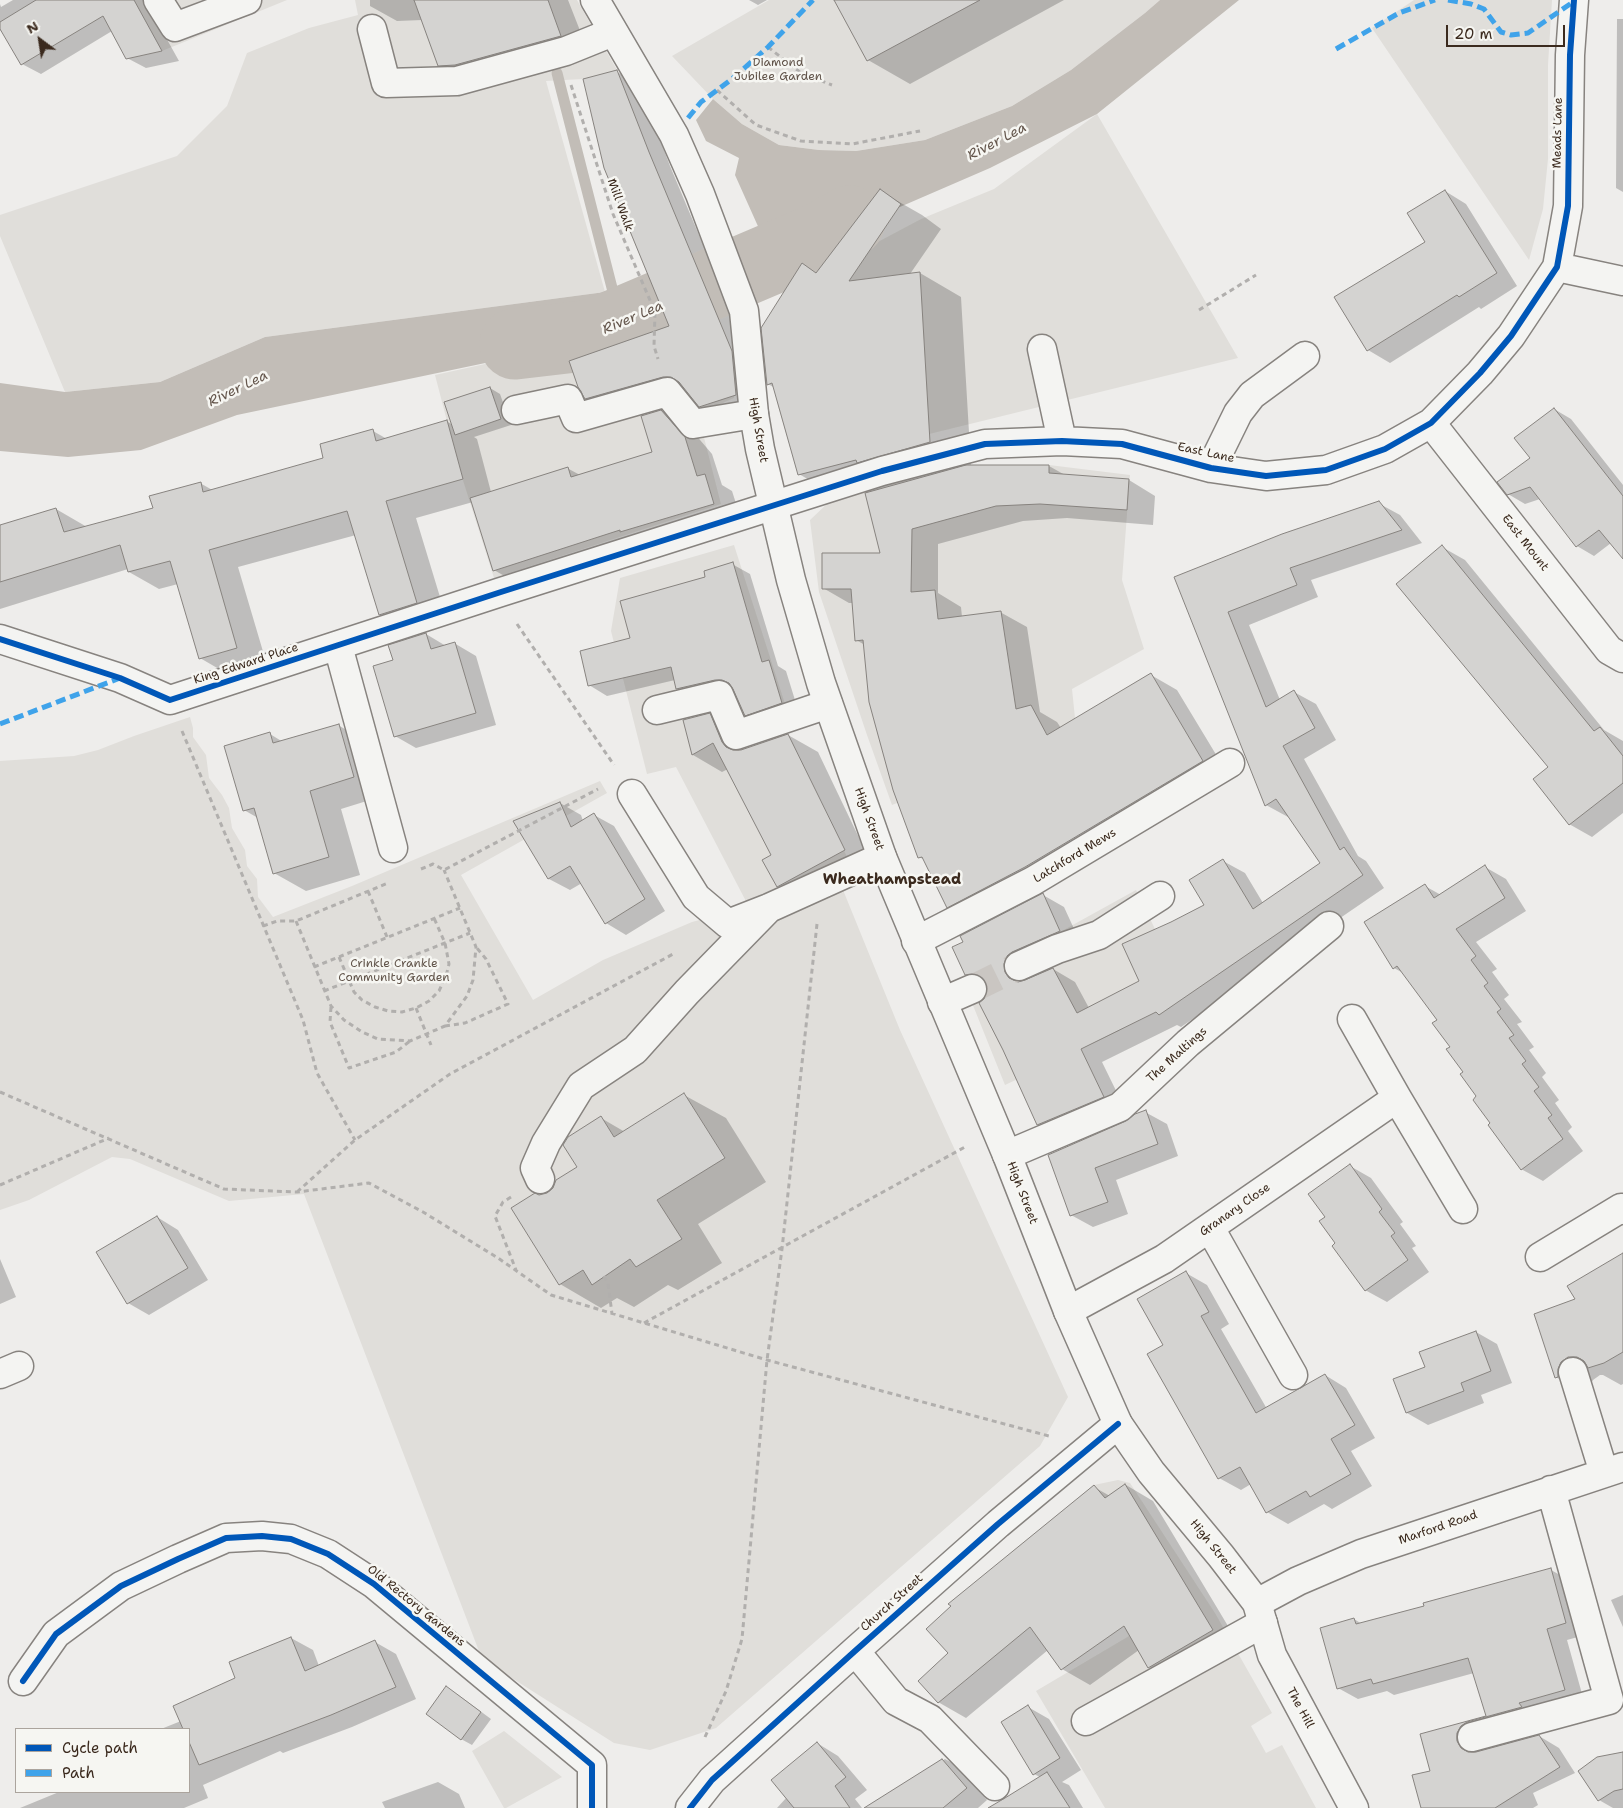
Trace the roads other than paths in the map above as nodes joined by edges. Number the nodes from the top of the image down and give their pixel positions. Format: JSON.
{"nodes":[{"id":1,"x":158,"y":0,"type":"edge"},
{"id":2,"x":247,"y":0,"type":"edge"},
{"id":3,"x":595,"y":0,"type":"edge"},
{"id":4,"x":1574,"y":0,"type":"edge"},
{"id":5,"x":372,"y":29,"type":"dead end"},
{"id":6,"x":616,"y":37,"type":"junction"},
{"id":7,"x":1557,"y":267,"type":"junction"},
{"id":8,"x":1623,"y":281,"type":"edge"},
{"id":9,"x":1042,"y":349,"type":"dead end"},
{"id":10,"x":1304,"y":356,"type":"dead end"},
{"id":11,"x":516,"y":410,"type":"dead end"},
{"id":12,"x":754,"y":414,"type":"junction"},
{"id":13,"x":1431,"y":424,"type":"junction"},
{"id":14,"x":1062,"y":441,"type":"junction"},
{"id":15,"x":1211,"y":468,"type":"junction"},
{"id":16,"x":774,"y":506,"type":"junction"},
{"id":17,"x":501,"y":592,"type":"joint"},
{"id":18,"x":0,"y":639,"type":"edge"},
{"id":19,"x":338,"y":646,"type":"junction"},
{"id":20,"x":1623,"y":658,"type":"edge"},
{"id":21,"x":828,"y":704,"type":"junction"},
{"id":22,"x":657,"y":710,"type":"dead end"},
{"id":23,"x":1230,"y":763,"type":"dead end"},
{"id":24,"x":626,"y":784,"type":"road end"},
{"id":25,"x":393,"y":848,"type":"dead end"},
{"id":26,"x":882,"y":857,"type":"junction"},
{"id":27,"x":1160,"y":896,"type":"dead end"},
{"id":28,"x":769,"y":908,"type":"junction"},
{"id":29,"x":1329,"y":926,"type":"dead end"},
{"id":30,"x":916,"y":941,"type":"junction"},
{"id":31,"x":1019,"y":966,"type":"tunnel mouth"},
{"id":32,"x":972,"y":988,"type":"tunnel mouth"},
{"id":33,"x":942,"y":1002,"type":"junction"},
{"id":34,"x":1352,"y":1019,"type":"dead end"},
{"id":35,"x":1397,"y":1098,"type":"junction"},
{"id":36,"x":1002,"y":1142,"type":"junction"},
{"id":37,"x":540,"y":1179,"type":"road end"},
{"id":38,"x":1463,"y":1209,"type":"dead end"},
{"id":39,"x":1623,"y":1210,"type":"edge"},
{"id":40,"x":1210,"y":1228,"type":"junction"},
{"id":41,"x":1540,"y":1258,"type":"dead end"},
{"id":42,"x":1068,"y":1312,"type":"junction"},
{"id":43,"x":1573,"y":1372,"type":"dead end"},
{"id":44,"x":1293,"y":1374,"type":"dead end"},
{"id":45,"x":1118,"y":1424,"type":"junction"},
{"id":46,"x":1613,"y":1470,"type":"edge"},
{"id":47,"x":1551,"y":1490,"type":"junction"},
{"id":48,"x":1260,"y":1613,"type":"junction"},
{"id":49,"x":855,"y":1651,"type":"junction"},
{"id":50,"x":23,"y":1681,"type":"dead end"},
{"id":51,"x":1086,"y":1721,"type":"dead end"},
{"id":52,"x":1472,"y":1737,"type":"dead end"},
{"id":53,"x":995,"y":1786,"type":"dead end"},
{"id":54,"x":592,"y":1808,"type":"edge"},
{"id":55,"x":690,"y":1808,"type":"edge"},
{"id":56,"x":1354,"y":1808,"type":"edge"}],
"edges":[{"from":1,"to":2,"type":"street"},
{"from":3,"to":6,"type":"street","name":"High Street"},
{"from":4,"to":7,"type":"street","name":"Meads Lane"},
{"from":5,"to":6,"type":"street"},
{"from":6,"to":12,"type":"street","name":"High Street"},
{"from":7,"to":8,"type":"street"},
{"from":7,"to":13,"type":"street","name":"East Lane"},
{"from":9,"to":14,"type":"street"},
{"from":10,"to":15,"type":"street"},
{"from":11,"to":12,"type":"street"},
{"from":12,"to":16,"type":"street","name":"High Street"},
{"from":13,"to":15,"type":"street","name":"East Lane"},
{"from":13,"to":20,"type":"street","name":"East Mount"},
{"from":14,"to":15,"type":"street","name":"East Lane"},
{"from":14,"to":16,"type":"street","name":"East Lane"},
{"from":16,"to":17,"type":"street","name":"East Lane"},
{"from":16,"to":21,"type":"street","name":"High Street"},
{"from":17,"to":19,"type":"street","name":"King Edward Place"},
{"from":18,"to":19,"type":"street","name":"King Edward Place"},
{"from":19,"to":25,"type":"street"},
{"from":21,"to":22,"type":"street"},
{"from":21,"to":26,"type":"street","name":"High Street"},
{"from":23,"to":30,"type":"street","name":"Latchford Mews"},
{"from":24,"to":28,"type":"street"},
{"from":26,"to":28,"type":"street"},
{"from":26,"to":30,"type":"street","name":"High Street"},
{"from":27,"to":31,"type":"street"},
{"from":28,"to":37,"type":"street"},
{"from":29,"to":36,"type":"street","name":"The Maltings"},
{"from":30,"to":33,"type":"street","name":"High Street"},
{"from":32,"to":33,"type":"street"},
{"from":33,"to":36,"type":"street","name":"High Street"},
{"from":34,"to":35,"type":"street"},
{"from":35,"to":38,"type":"street"},
{"from":35,"to":40,"type":"street","name":"Granary Close"},
{"from":36,"to":42,"type":"street","name":"High Street"},
{"from":39,"to":41,"type":"street"},
{"from":40,"to":42,"type":"street","name":"Granary Close"},
{"from":40,"to":44,"type":"street"},
{"from":42,"to":45,"type":"street","name":"High Street"},
{"from":43,"to":46,"type":"street"},
{"from":45,"to":48,"type":"street","name":"High Street"},
{"from":45,"to":49,"type":"street","name":"Church Street"},
{"from":46,"to":47,"type":"street","name":"Marford Road"},
{"from":47,"to":48,"type":"street","name":"Marford Road"},
{"from":47,"to":52,"type":"street"},
{"from":48,"to":51,"type":"street","name":"Marford Road"},
{"from":48,"to":56,"type":"street","name":"The Hill"},
{"from":49,"to":53,"type":"street"},
{"from":49,"to":55,"type":"street","name":"Church Street"},
{"from":50,"to":54,"type":"street","name":"Old Rectory Gardens"}]}
